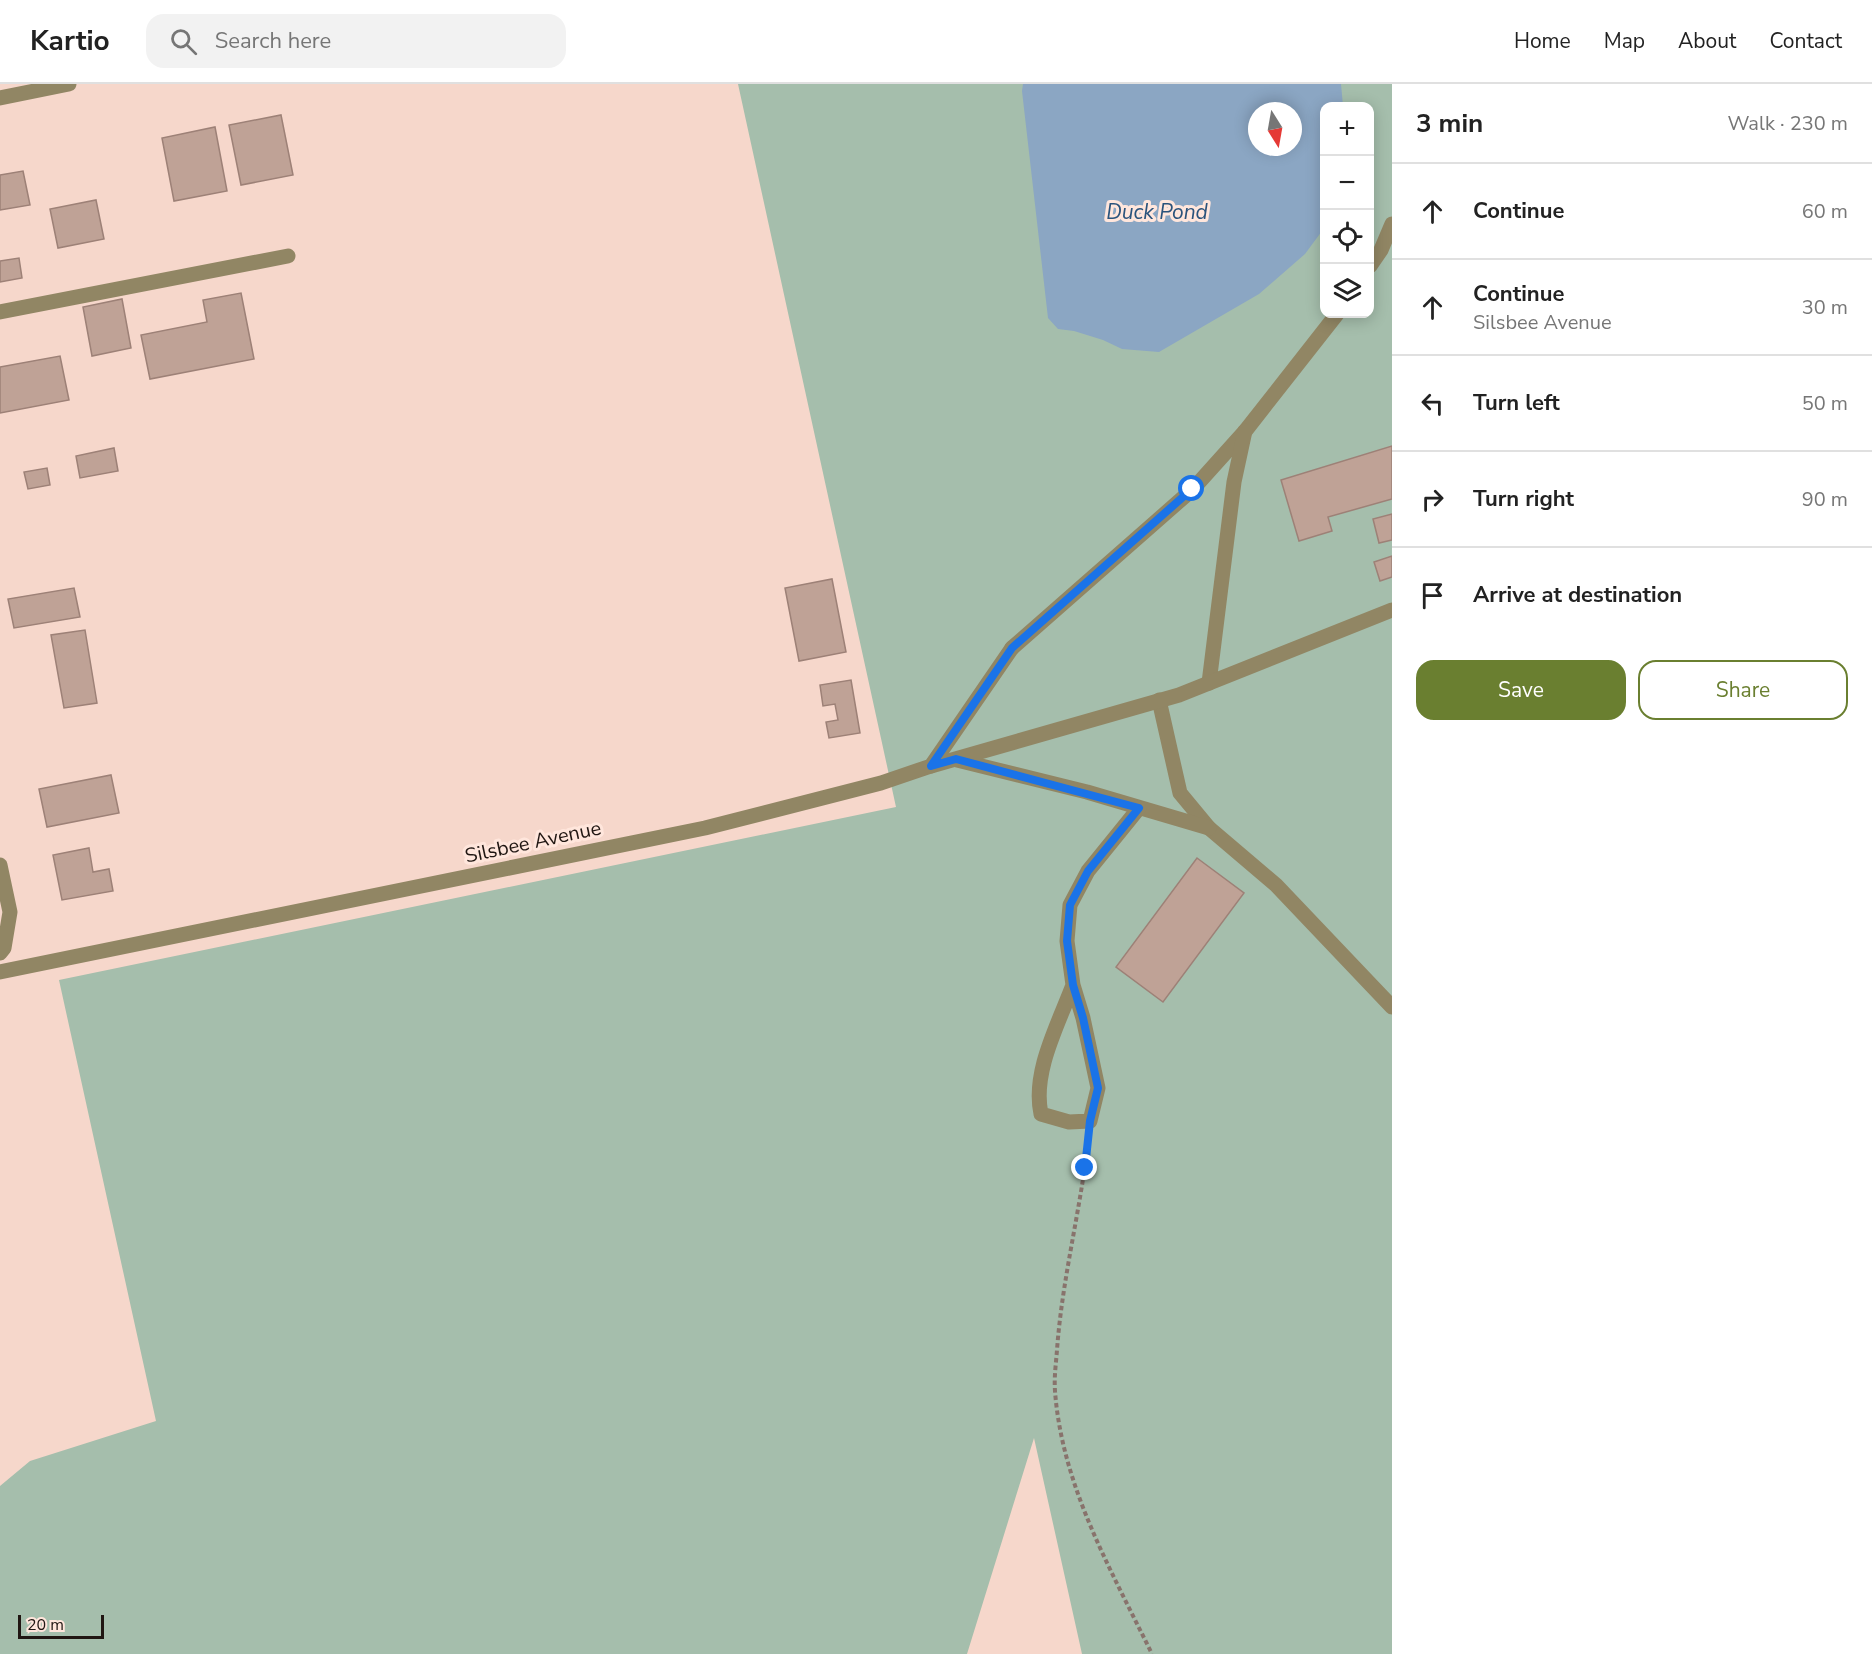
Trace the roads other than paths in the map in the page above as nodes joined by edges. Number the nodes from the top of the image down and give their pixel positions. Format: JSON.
{"nodes":[{"id":1,"x":69,"y":84,"type":"edge"},
{"id":2,"x":0,"y":98,"type":"edge"},
{"id":3,"x":1391,"y":230,"type":"edge"},
{"id":4,"x":288,"y":256,"type":"dead end"},
{"id":5,"x":1371,"y":264,"type":"edge"},
{"id":6,"x":0,"y":312,"type":"edge"},
{"id":7,"x":1333,"y":318,"type":"edge"},
{"id":8,"x":1246,"y":430,"type":"junction"},
{"id":9,"x":1392,"y":610,"type":"edge"},
{"id":10,"x":1209,"y":683,"type":"junction"},
{"id":11,"x":1159,"y":700,"type":"junction"},
{"id":12,"x":956,"y":759,"type":"junction"},
{"id":13,"x":931,"y":766,"type":"junction"},
{"id":14,"x":1139,"y":808,"type":"junction"},
{"id":15,"x":1209,"y":828,"type":"junction"},
{"id":16,"x":0,"y":865,"type":"edge"},
{"id":17,"x":0,"y":953,"type":"edge"},
{"id":18,"x":0,"y":972,"type":"edge"},
{"id":19,"x":1073,"y":985,"type":"junction"},
{"id":20,"x":1392,"y":1007,"type":"edge"}],
"edges":[{"from":1,"to":2,"type":"street"},
{"from":3,"to":5,"type":"street"},
{"from":4,"to":6,"type":"street"},
{"from":7,"to":8,"type":"street"},
{"from":8,"to":10,"type":"street"},
{"from":8,"to":13,"type":"street"},
{"from":9,"to":10,"type":"street","name":"Silsbee Avenue"},
{"from":10,"to":11,"type":"street","name":"Silsbee Avenue"},
{"from":11,"to":12,"type":"street","name":"Silsbee Avenue"},
{"from":11,"to":15,"type":"street"},
{"from":12,"to":13,"type":"street","name":"Silsbee Avenue"},
{"from":12,"to":14,"type":"street"},
{"from":13,"to":18,"type":"street","name":"Silsbee Avenue"},
{"from":14,"to":15,"type":"street"},
{"from":14,"to":19,"type":"street"},
{"from":15,"to":20,"type":"street"},
{"from":16,"to":17,"type":"street"},
{"from":19,"to":19,"type":"street"}]}
